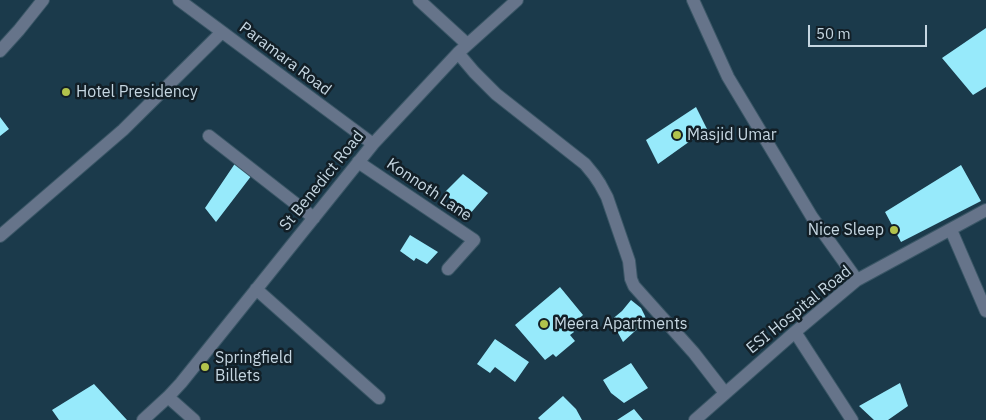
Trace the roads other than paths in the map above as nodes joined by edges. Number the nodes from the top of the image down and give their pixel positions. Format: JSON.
{"nodes":[{"id":1,"x":43,"y":0,"type":"edge"},
{"id":2,"x":179,"y":0,"type":"edge"},
{"id":3,"x":419,"y":0,"type":"edge"},
{"id":4,"x":517,"y":0,"type":"edge"},
{"id":5,"x":693,"y":0,"type":"edge"},
{"id":6,"x":222,"y":32,"type":"junction"},
{"id":7,"x":462,"y":49,"type":"junction"},
{"id":8,"x":0,"y":51,"type":"edge"},
{"id":9,"x":209,"y":136,"type":"dead end"},
{"id":10,"x":373,"y":144,"type":"junction"},
{"id":11,"x":358,"y":162,"type":"junction"},
{"id":12,"x":986,"y":210,"type":"edge"},
{"id":13,"x":314,"y":218,"type":"junction"},
{"id":14,"x":951,"y":230,"type":"junction"},
{"id":15,"x":0,"y":236,"type":"edge"},
{"id":16,"x":448,"y":269,"type":"dead end"},
{"id":17,"x":857,"y":280,"type":"junction"},
{"id":18,"x":256,"y":289,"type":"junction"},
{"id":19,"x":986,"y":311,"type":"edge"},
{"id":20,"x":795,"y":332,"type":"junction"},
{"id":21,"x":724,"y":393,"type":"junction"},
{"id":22,"x":168,"y":397,"type":"junction"},
{"id":23,"x":379,"y":398,"type":"dead end"},
{"id":24,"x":143,"y":420,"type":"edge"},
{"id":25,"x":194,"y":420,"type":"edge"},
{"id":26,"x":695,"y":420,"type":"edge"},
{"id":27,"x":852,"y":420,"type":"edge"}],
"edges":[{"from":1,"to":8,"type":"street"},
{"from":2,"to":6,"type":"street","name":"Paramara Road"},
{"from":3,"to":7,"type":"street"},
{"from":4,"to":7,"type":"street","name":"St Benedict Road"},
{"from":5,"to":17,"type":"street"},
{"from":6,"to":10,"type":"street","name":"Paramara Road"},
{"from":6,"to":15,"type":"street"},
{"from":7,"to":10,"type":"street","name":"St Benedict Road"},
{"from":7,"to":21,"type":"street"},
{"from":9,"to":13,"type":"street"},
{"from":10,"to":11,"type":"street","name":"St Benedict Road"},
{"from":11,"to":13,"type":"street","name":"St Benedict Road"},
{"from":11,"to":16,"type":"street","name":"Konnoth Lane"},
{"from":12,"to":14,"type":"street","name":"ESI Hospital Road"},
{"from":13,"to":18,"type":"street","name":"St Benedict Road"},
{"from":14,"to":17,"type":"street","name":"ESI Hospital Road"},
{"from":14,"to":19,"type":"street"},
{"from":17,"to":20,"type":"street","name":"ESI Hospital Road"},
{"from":18,"to":22,"type":"street","name":"St Benedict Road"},
{"from":18,"to":23,"type":"street"},
{"from":20,"to":21,"type":"street","name":"ESI Hospital Road"},
{"from":20,"to":27,"type":"street"},
{"from":21,"to":26,"type":"street","name":"ESI Hospital Road"},
{"from":22,"to":24,"type":"street","name":"St Benedict Road"},
{"from":22,"to":25,"type":"street"}]}
